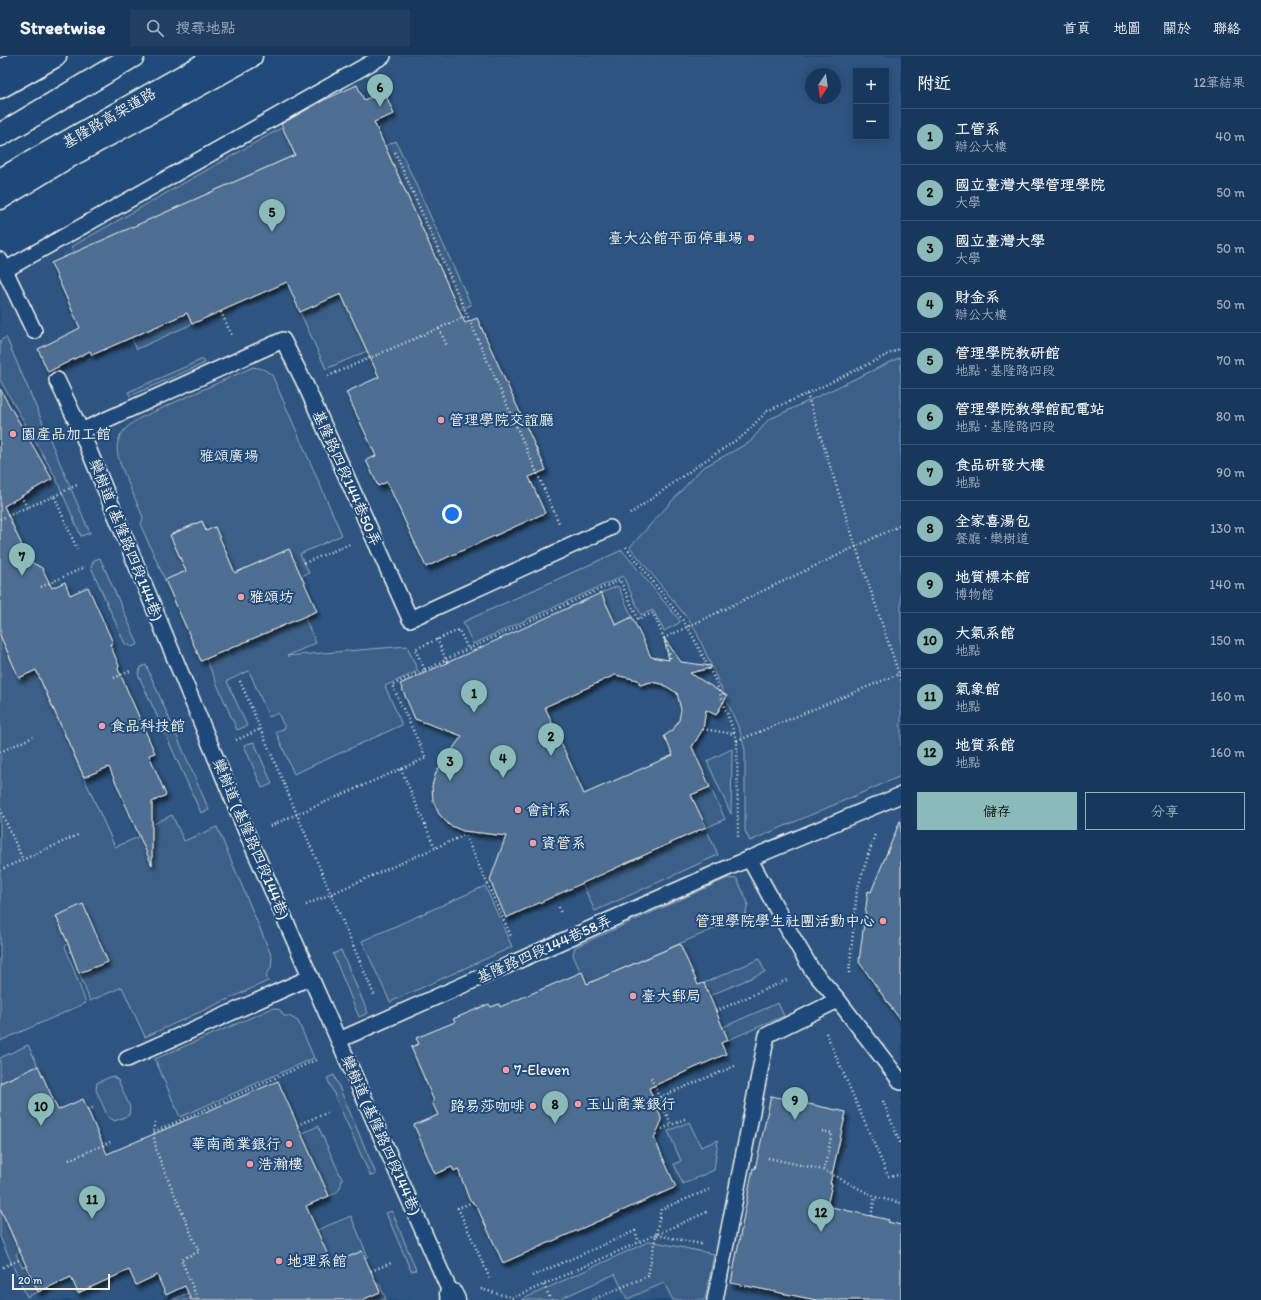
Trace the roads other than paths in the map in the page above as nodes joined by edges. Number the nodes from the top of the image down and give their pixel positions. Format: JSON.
{"nodes":[{"id":1,"x":27,"y":56,"type":"edge"},
{"id":2,"x":55,"y":56,"type":"edge"},
{"id":3,"x":133,"y":56,"type":"edge"},
{"id":4,"x":219,"y":56,"type":"edge"},
{"id":5,"x":251,"y":56,"type":"edge"},
{"id":6,"x":383,"y":56,"type":"edge"},
{"id":7,"x":0,"y":72,"type":"edge"},
{"id":8,"x":0,"y":87,"type":"edge"},
{"id":9,"x":0,"y":135,"type":"edge"},
{"id":10,"x":0,"y":180,"type":"edge"},
{"id":11,"x":0,"y":198,"type":"edge"},
{"id":12,"x":3,"y":265,"type":"edge"},
{"id":13,"x":34,"y":332,"type":"dead end"},
{"id":14,"x":57,"y":380,"type":"dead end"},
{"id":15,"x":81,"y":431,"type":"junction"},
{"id":16,"x":610,"y":528,"type":"road end"},
{"id":17,"x":901,"y":795,"type":"edge"},
{"id":18,"x":749,"y":858,"type":"junction"},
{"id":19,"x":311,"y":977,"type":"junction"},
{"id":20,"x":842,"y":1006,"type":"junction"},
{"id":21,"x":339,"y":1040,"type":"junction"},
{"id":22,"x":127,"y":1059,"type":"dead end"},
{"id":23,"x":901,"y":1082,"type":"edge"},
{"id":24,"x":452,"y":1297,"type":"edge"},
{"id":25,"x":715,"y":1300,"type":"edge"}],
"edges":[{"from":1,"to":7,"type":"main road"},
{"from":2,"to":8,"type":"main road"},
{"from":3,"to":9,"type":"main road"},
{"from":4,"to":10,"type":"main road","name":"基隆路高架道路"},
{"from":5,"to":11,"type":"main road"},
{"from":6,"to":12,"type":"lane"},
{"from":12,"to":13,"type":"lane"},
{"from":14,"to":15,"type":"lane","name":"欒樹道 (基隆路四段144巷)"},
{"from":15,"to":16,"type":"lane","name":"基隆路四段144巷50弄"},
{"from":15,"to":19,"type":"lane","name":"欒樹道 (基隆路四段144巷)"},
{"from":17,"to":18,"type":"lane","name":"基隆路四段144巷58弄"},
{"from":18,"to":20,"type":"lane"},
{"from":18,"to":21,"type":"lane","name":"基隆路四段144巷58弄"},
{"from":19,"to":21,"type":"lane","name":"欒樹道 (基隆路四段144巷)"},
{"from":19,"to":22,"type":"lane"},
{"from":20,"to":23,"type":"lane"},
{"from":20,"to":25,"type":"lane"},
{"from":21,"to":24,"type":"lane","name":"欒樹道 (基隆路四段144巷)"}]}
